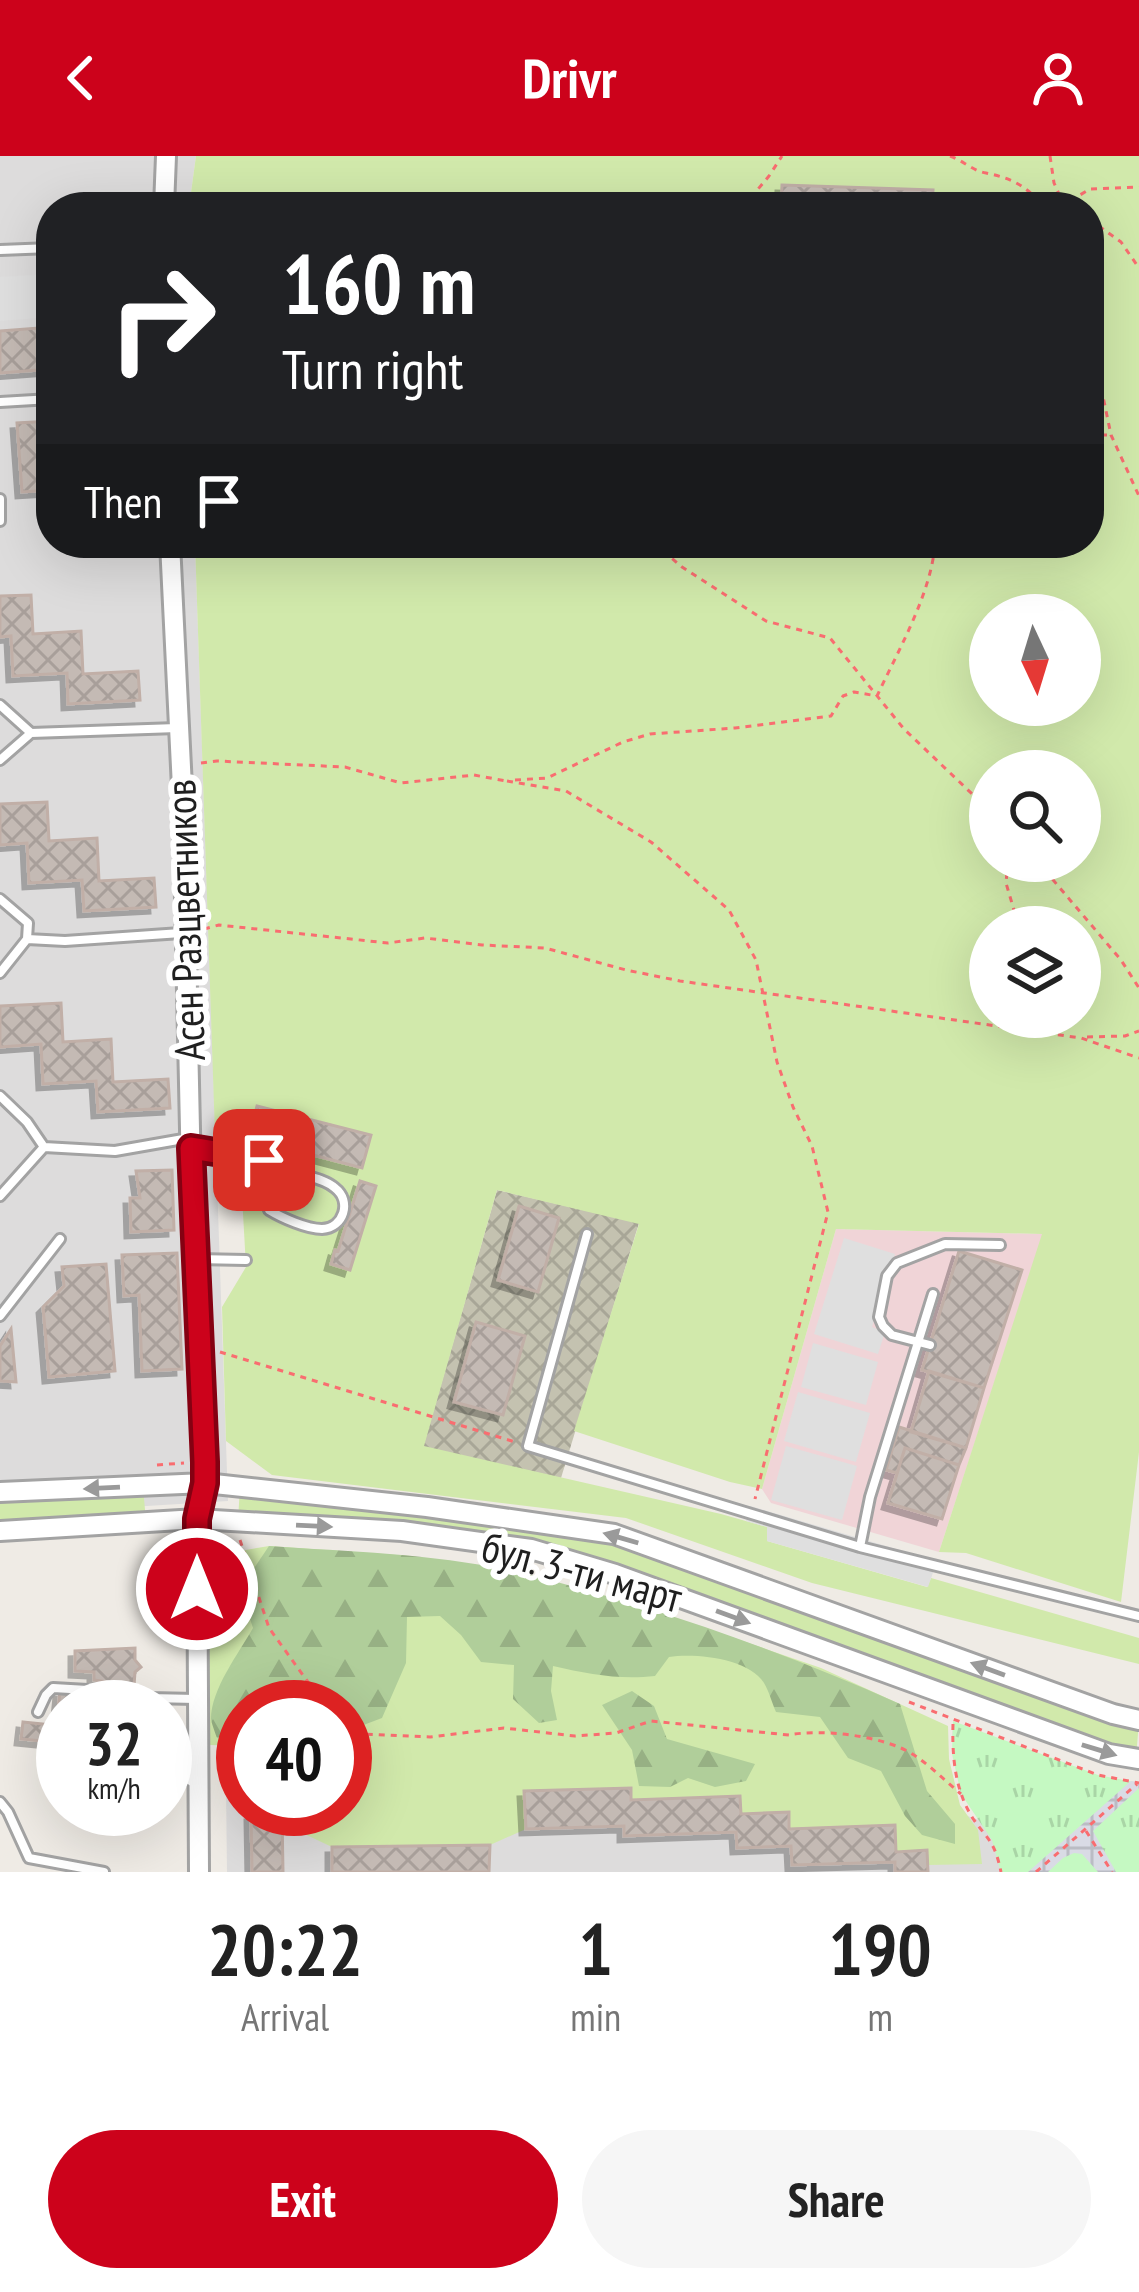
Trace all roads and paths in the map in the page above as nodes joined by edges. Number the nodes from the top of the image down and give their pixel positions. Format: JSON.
{"nodes":[{"id":1,"x":166,"y":156,"type":"edge"},
{"id":2,"x":782,"y":156,"type":"edge"},
{"id":3,"x":950,"y":156,"type":"edge"},
{"id":4,"x":1050,"y":156,"type":"edge"},
{"id":5,"x":1139,"y":187,"type":"edge"},
{"id":6,"x":165,"y":192,"type":"edge"},
{"id":7,"x":755,"y":192,"type":"edge"},
{"id":8,"x":1029,"y":192,"type":"edge"},
{"id":9,"x":1057,"y":192,"type":"edge"},
{"id":10,"x":1085,"y":192,"type":"edge"},
{"id":11,"x":1104,"y":230,"type":"edge"},
{"id":12,"x":36,"y":249,"type":"edge"},
{"id":13,"x":0,"y":250,"type":"edge"},
{"id":14,"x":1139,"y":268,"type":"edge"},
{"id":15,"x":36,"y":400,"type":"edge"},
{"id":16,"x":1104,"y":401,"type":"edge"},
{"id":17,"x":0,"y":402,"type":"edge"},
{"id":18,"x":1104,"y":435,"type":"edge"},
{"id":19,"x":1111,"y":435,"type":"junction"},
{"id":20,"x":1139,"y":496,"type":"edge"},
{"id":21,"x":0,"y":500,"type":"edge"},
{"id":22,"x":0,"y":521,"type":"edge"},
{"id":23,"x":171,"y":558,"type":"edge"},
{"id":24,"x":672,"y":558,"type":"edge"},
{"id":25,"x":934,"y":558,"type":"edge"},
{"id":26,"x":878,"y":697,"type":"junction"},
{"id":27,"x":0,"y":705,"type":"edge"},
{"id":28,"x":179,"y":728,"type":"junction"},
{"id":29,"x":32,"y":733,"type":"junction"},
{"id":30,"x":0,"y":760,"type":"edge"},
{"id":31,"x":181,"y":766,"type":"junction"},
{"id":32,"x":507,"y":781,"type":"junction"},
{"id":33,"x":969,"y":791,"type":"edge"},
{"id":34,"x":1055,"y":882,"type":"edge"},
{"id":35,"x":0,"y":899,"type":"edge"},
{"id":36,"x":185,"y":933,"type":"junction"},
{"id":37,"x":27,"y":939,"type":"junction"},
{"id":38,"x":0,"y":973,"type":"edge"},
{"id":39,"x":1139,"y":988,"type":"edge"},
{"id":40,"x":763,"y":994,"type":"junction"},
{"id":41,"x":969,"y":1022,"type":"edge"},
{"id":42,"x":1139,"y":1031,"type":"edge"},
{"id":43,"x":1101,"y":1037,"type":"edge"},
{"id":44,"x":1081,"y":1038,"type":"edge"},
{"id":45,"x":1139,"y":1058,"type":"edge"},
{"id":46,"x":0,"y":1096,"type":"edge"},
{"id":47,"x":191,"y":1143,"type":"junction"},
{"id":48,"x":44,"y":1147,"type":"junction"},
{"id":49,"x":277,"y":1165,"type":"junction"},
{"id":50,"x":2,"y":1188,"type":"edge"},
{"id":51,"x":587,"y":1234,"type":"dead end"},
{"id":52,"x":60,"y":1239,"type":"dead end"},
{"id":53,"x":1000,"y":1245,"type":"dead end"},
{"id":54,"x":194,"y":1258,"type":"junction"},
{"id":55,"x":246,"y":1260,"type":"dead end"},
{"id":56,"x":933,"y":1294,"type":"dead end"},
{"id":57,"x":0,"y":1316,"type":"edge"},
{"id":58,"x":918,"y":1342,"type":"junction"},
{"id":59,"x":199,"y":1344,"type":"junction"},
{"id":60,"x":930,"y":1345,"type":"dead end"},
{"id":61,"x":528,"y":1447,"type":"junction"},
{"id":62,"x":205,"y":1483,"type":"junction"},
{"id":63,"x":0,"y":1492,"type":"edge"},
{"id":64,"x":751,"y":1512,"type":"junction"},
{"id":65,"x":197,"y":1519,"type":"junction"},
{"id":66,"x":0,"y":1531,"type":"edge"},
{"id":67,"x":860,"y":1546,"type":"junction"},
{"id":68,"x":197,"y":1553,"type":"junction"},
{"id":69,"x":1139,"y":1616,"type":"edge"},
{"id":70,"x":307,"y":1680,"type":"edge"},
{"id":71,"x":192,"y":1699,"type":"edge"},
{"id":72,"x":198,"y":1699,"type":"junction"},
{"id":73,"x":904,"y":1700,"type":"dead end"},
{"id":74,"x":1139,"y":1720,"type":"edge"},
{"id":75,"x":953,"y":1721,"type":"junction"},
{"id":76,"x":372,"y":1734,"type":"edge"},
{"id":77,"x":1139,"y":1759,"type":"edge"},
{"id":78,"x":192,"y":1782,"type":"edge"},
{"id":79,"x":1139,"y":1783,"type":"edge"},
{"id":80,"x":198,"y":1786,"type":"junction"},
{"id":81,"x":961,"y":1794,"type":"junction"},
{"id":82,"x":0,"y":1802,"type":"edge"},
{"id":83,"x":1084,"y":1829,"type":"junction"},
{"id":84,"x":104,"y":1872,"type":"edge"},
{"id":85,"x":199,"y":1872,"type":"edge"},
{"id":86,"x":1001,"y":1872,"type":"edge"},
{"id":87,"x":1036,"y":1872,"type":"edge"},
{"id":88,"x":1112,"y":1872,"type":"edge"}],
"edges":[{"from":1,"to":6,"type":"street"},
{"from":2,"to":7,"type":"path"},
{"from":3,"to":8,"type":"path"},
{"from":4,"to":9,"type":"path"},
{"from":5,"to":10,"type":"path"},
{"from":11,"to":14,"type":"path"},
{"from":12,"to":13,"type":"lane"},
{"from":15,"to":17,"type":"lane"},
{"from":16,"to":19,"type":"path"},
{"from":18,"to":19,"type":"path"},
{"from":19,"to":20,"type":"path"},
{"from":21,"to":22,"type":"lane"},
{"from":23,"to":28,"type":"street","name":"Асен Разцветников"},
{"from":24,"to":26,"type":"path"},
{"from":25,"to":26,"type":"path"},
{"from":26,"to":32,"type":"path"},
{"from":26,"to":33,"type":"path"},
{"from":27,"to":29,"type":"lane"},
{"from":28,"to":29,"type":"lane"},
{"from":28,"to":31,"type":"street","name":"Асен Разцветников"},
{"from":29,"to":30,"type":"lane"},
{"from":31,"to":32,"type":"path"},
{"from":31,"to":36,"type":"street","name":"Асен Разцветников"},
{"from":32,"to":40,"type":"path"},
{"from":34,"to":39,"type":"path"},
{"from":35,"to":37,"type":"lane"},
{"from":36,"to":37,"type":"lane"},
{"from":36,"to":40,"type":"path"},
{"from":36,"to":47,"type":"street","name":"Асен Разцветников"},
{"from":37,"to":38,"type":"lane"},
{"from":40,"to":41,"type":"path"},
{"from":40,"to":64,"type":"path"},
{"from":42,"to":43,"type":"path"},
{"from":44,"to":45,"type":"path"},
{"from":46,"to":48,"type":"lane"},
{"from":47,"to":48,"type":"lane"},
{"from":47,"to":49,"type":"lane"},
{"from":47,"to":54,"type":"street","name":"Асен Разцветников"},
{"from":48,"to":50,"type":"lane"},
{"from":49,"to":49,"type":"lane"},
{"from":51,"to":61,"type":"lane"},
{"from":52,"to":57,"type":"lane"},
{"from":53,"to":58,"type":"lane"},
{"from":54,"to":55,"type":"lane"},
{"from":54,"to":59,"type":"street","name":"Асен Разцветников"},
{"from":56,"to":58,"type":"lane"},
{"from":58,"to":60,"type":"lane"},
{"from":58,"to":67,"type":"lane"},
{"from":59,"to":61,"type":"path"},
{"from":59,"to":62,"type":"street","name":"Асен Разцветников"},
{"from":61,"to":64,"type":"lane"},
{"from":62,"to":63,"type":"street","name":"бул. 3-ти март","one_way":true},
{"from":62,"to":65,"type":"street","name":"Асен Разцветников"},
{"from":74,"to":62,"type":"street","name":"бул. 3-ти март","one_way":true},
{"from":64,"to":67,"type":"lane"},
{"from":65,"to":66,"type":"street","name":"бул. 3-ти март"},
{"from":65,"to":68,"type":"street","name":"Асен Разцветников"},
{"from":65,"to":77,"type":"street","name":"бул. 3-ти март","one_way":true},
{"from":67,"to":69,"type":"lane"},
{"from":68,"to":70,"type":"path"},
{"from":68,"to":72,"type":"street","name":"Асен Разцветников"},
{"from":71,"to":72,"type":"lane"},
{"from":72,"to":80,"type":"street","name":"Асен Разцветников"},
{"from":73,"to":75,"type":"path"},
{"from":75,"to":79,"type":"path"},
{"from":75,"to":81,"type":"path"},
{"from":76,"to":81,"type":"path"},
{"from":78,"to":80,"type":"lane"},
{"from":79,"to":83,"type":"path"},
{"from":80,"to":85,"type":"street","name":"Асен Разцветников"},
{"from":81,"to":86,"type":"path"},
{"from":82,"to":84,"type":"lane"},
{"from":83,"to":87,"type":"path"},
{"from":83,"to":88,"type":"path"}]}
